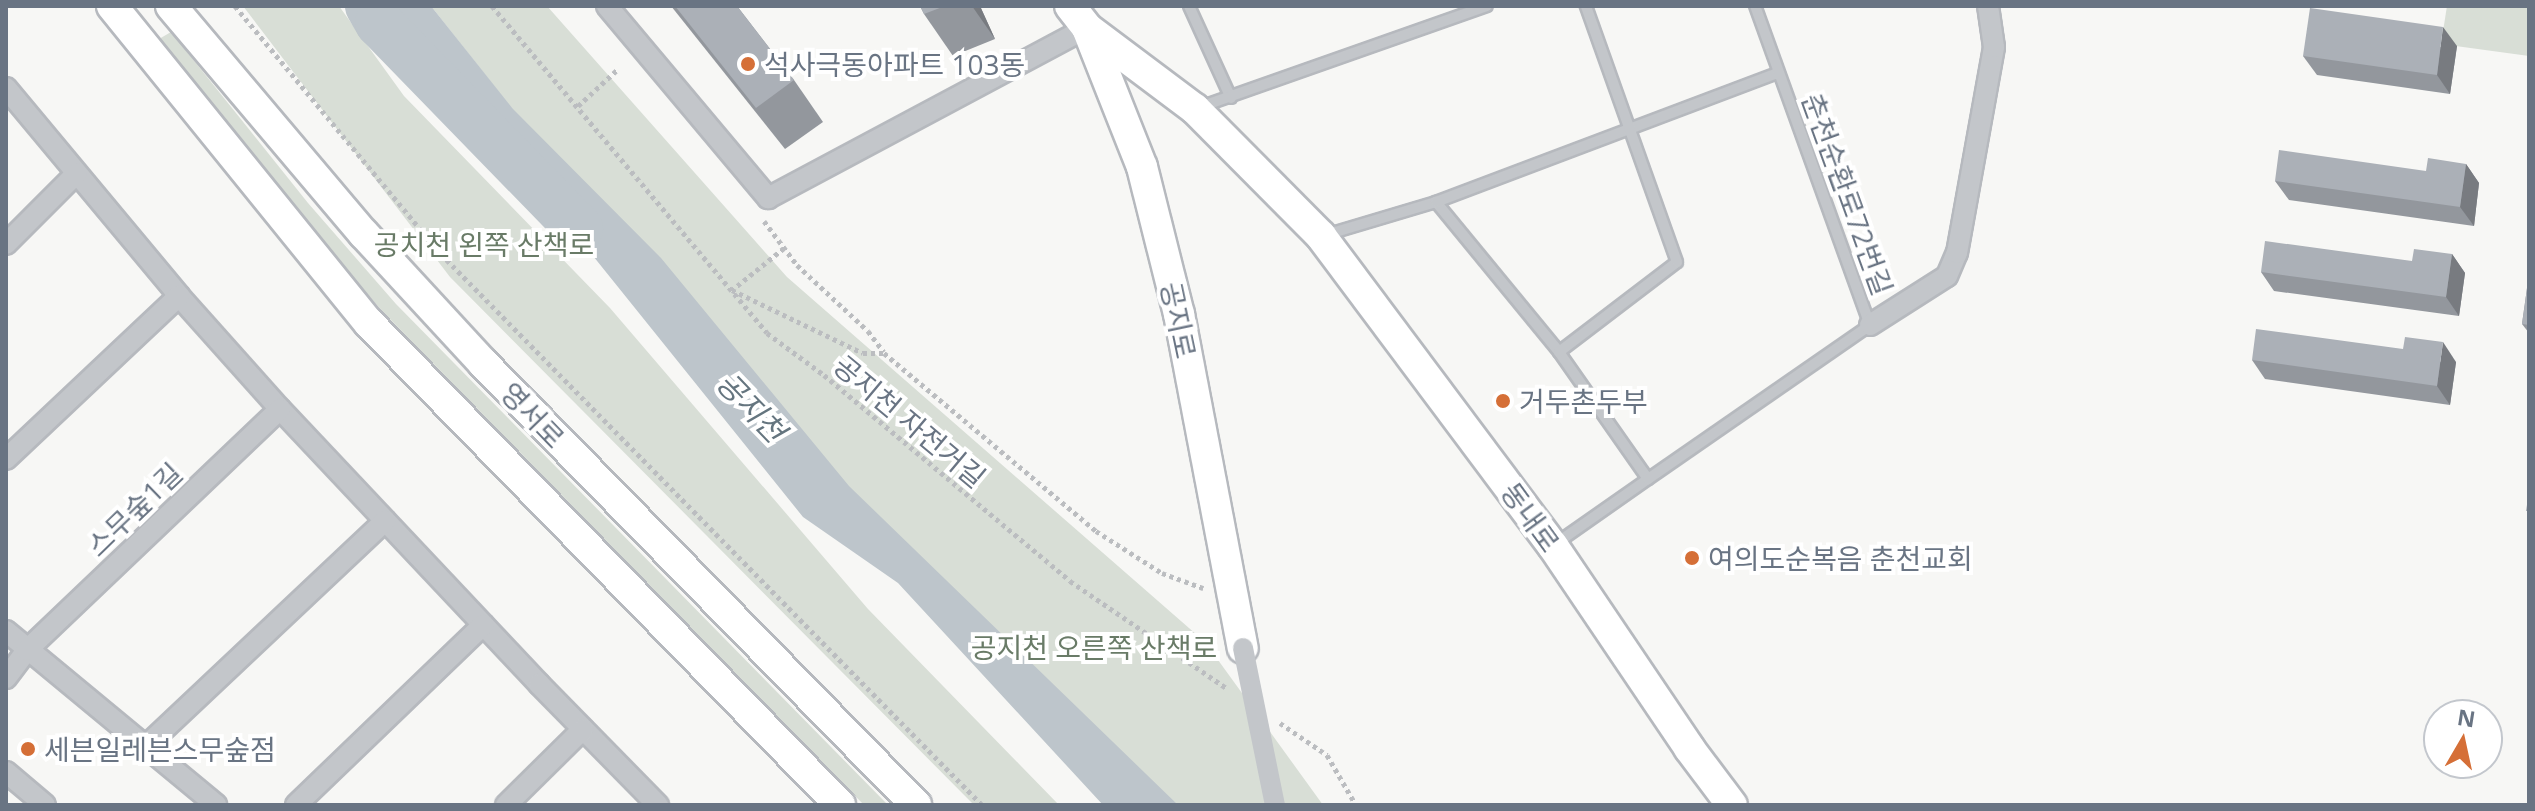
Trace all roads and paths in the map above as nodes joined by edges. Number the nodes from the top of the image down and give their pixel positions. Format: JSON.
{"nodes":[{"id":1,"x":112,"y":6,"type":"edge"},
{"id":2,"x":171,"y":6,"type":"edge"},
{"id":3,"x":235,"y":6,"type":"edge"},
{"id":4,"x":492,"y":6,"type":"edge"},
{"id":5,"x":607,"y":6,"type":"edge"},
{"id":6,"x":1189,"y":6,"type":"edge"},
{"id":7,"x":1487,"y":6,"type":"edge"},
{"id":8,"x":1586,"y":6,"type":"edge"},
{"id":9,"x":1755,"y":6,"type":"edge"},
{"id":10,"x":1988,"y":6,"type":"edge"},
{"id":11,"x":1078,"y":17,"type":"edge"},
{"id":12,"x":618,"y":69,"type":"dead end"},
{"id":13,"x":1778,"y":73,"type":"junction"},
{"id":14,"x":6,"y":88,"type":"edge"},
{"id":15,"x":1231,"y":98,"type":"junction"},
{"id":16,"x":578,"y":106,"type":"junction"},
{"id":17,"x":1195,"y":109,"type":"junction"},
{"id":18,"x":1632,"y":130,"type":"junction"},
{"id":19,"x":77,"y":173,"type":"junction"},
{"id":20,"x":758,"y":185,"type":"junction"},
{"id":21,"x":1436,"y":202,"type":"junction"},
{"id":22,"x":1321,"y":236,"type":"junction"},
{"id":23,"x":6,"y":244,"type":"edge"},
{"id":24,"x":784,"y":248,"type":"junction"},
{"id":25,"x":732,"y":290,"type":"junction"},
{"id":26,"x":179,"y":296,"type":"junction"},
{"id":27,"x":1870,"y":325,"type":"junction"},
{"id":28,"x":1559,"y":352,"type":"junction"},
{"id":29,"x":884,"y":353,"type":"junction"},
{"id":30,"x":280,"y":409,"type":"junction"},
{"id":31,"x":6,"y":459,"type":"edge"},
{"id":32,"x":1648,"y":479,"type":"junction"},
{"id":33,"x":385,"y":521,"type":"junction"},
{"id":34,"x":1553,"y":546,"type":"junction"},
{"id":35,"x":1233,"y":599,"type":"junction"},
{"id":36,"x":483,"y":625,"type":"junction"},
{"id":37,"x":6,"y":631,"type":"edge"},
{"id":38,"x":1243,"y":648,"type":"joint"},
{"id":39,"x":27,"y":650,"type":"junction"},
{"id":40,"x":6,"y":678,"type":"edge"},
{"id":41,"x":1238,"y":696,"type":"dead end"},
{"id":42,"x":1278,"y":721,"type":"dead end"},
{"id":43,"x":583,"y":729,"type":"junction"},
{"id":44,"x":145,"y":747,"type":"junction"},
{"id":45,"x":6,"y":772,"type":"edge"},
{"id":46,"x":45,"y":805,"type":"edge"},
{"id":47,"x":216,"y":805,"type":"edge"},
{"id":48,"x":296,"y":805,"type":"edge"},
{"id":49,"x":506,"y":805,"type":"edge"},
{"id":50,"x":658,"y":805,"type":"edge"},
{"id":51,"x":840,"y":805,"type":"edge"},
{"id":52,"x":916,"y":805,"type":"edge"},
{"id":53,"x":982,"y":805,"type":"edge"},
{"id":54,"x":1275,"y":805,"type":"edge"},
{"id":55,"x":1356,"y":805,"type":"edge"},
{"id":56,"x":1732,"y":805,"type":"edge"}],
"edges":[{"from":1,"to":51,"type":"street","name":"영서로"},
{"from":2,"to":52,"type":"street","name":"영서로"},
{"from":3,"to":53,"type":"path"},
{"from":4,"to":16,"type":"path","name":"공지천 자전거길"},
{"from":5,"to":20,"type":"street"},
{"from":6,"to":15,"type":"lane"},
{"from":7,"to":15,"type":"lane"},
{"from":8,"to":18,"type":"lane"},
{"from":9,"to":13,"type":"lane","name":"춘천순환로72번길"},
{"from":10,"to":27,"type":"street"},
{"from":11,"to":17,"type":"street","name":"동내로"},
{"from":11,"to":20,"type":"street"},
{"from":11,"to":35,"type":"street","name":"공지로"},
{"from":12,"to":16,"type":"path"},
{"from":13,"to":18,"type":"lane"},
{"from":13,"to":27,"type":"lane","name":"춘천순환로72번길"},
{"from":14,"to":19,"type":"street"},
{"from":15,"to":17,"type":"lane"},
{"from":16,"to":25,"type":"path","name":"공지천 자전거길"},
{"from":17,"to":22,"type":"street","name":"동내로"},
{"from":18,"to":21,"type":"lane"},
{"from":18,"to":28,"type":"lane"},
{"from":19,"to":23,"type":"street"},
{"from":19,"to":26,"type":"street"},
{"from":20,"to":24,"type":"path"},
{"from":21,"to":22,"type":"lane"},
{"from":21,"to":28,"type":"lane"},
{"from":22,"to":34,"type":"street","name":"동내로"},
{"from":24,"to":25,"type":"path"},
{"from":24,"to":29,"type":"path"},
{"from":25,"to":29,"type":"path"},
{"from":25,"to":41,"type":"path","name":"공지천 자전거길"},
{"from":26,"to":30,"type":"street"},
{"from":26,"to":31,"type":"street"},
{"from":27,"to":32,"type":"lane","name":"춘천순환로72번길"},
{"from":28,"to":32,"type":"lane"},
{"from":29,"to":35,"type":"path"},
{"from":30,"to":33,"type":"street"},
{"from":30,"to":39,"type":"street","name":"스무숲1길"},
{"from":32,"to":34,"type":"lane","name":"춘천순환로72번길"},
{"from":33,"to":36,"type":"street"},
{"from":33,"to":44,"type":"street"},
{"from":34,"to":56,"type":"street","name":"동내로"},
{"from":35,"to":38,"type":"street","name":"공지로"},
{"from":36,"to":43,"type":"street"},
{"from":36,"to":48,"type":"street"},
{"from":37,"to":39,"type":"street"},
{"from":38,"to":54,"type":"street","bridge":true},
{"from":39,"to":40,"type":"street","name":"스무숲1길"},
{"from":39,"to":44,"type":"street"},
{"from":42,"to":55,"type":"path"},
{"from":43,"to":49,"type":"street"},
{"from":43,"to":50,"type":"street"},
{"from":44,"to":47,"type":"street"},
{"from":45,"to":46,"type":"street"}]}
